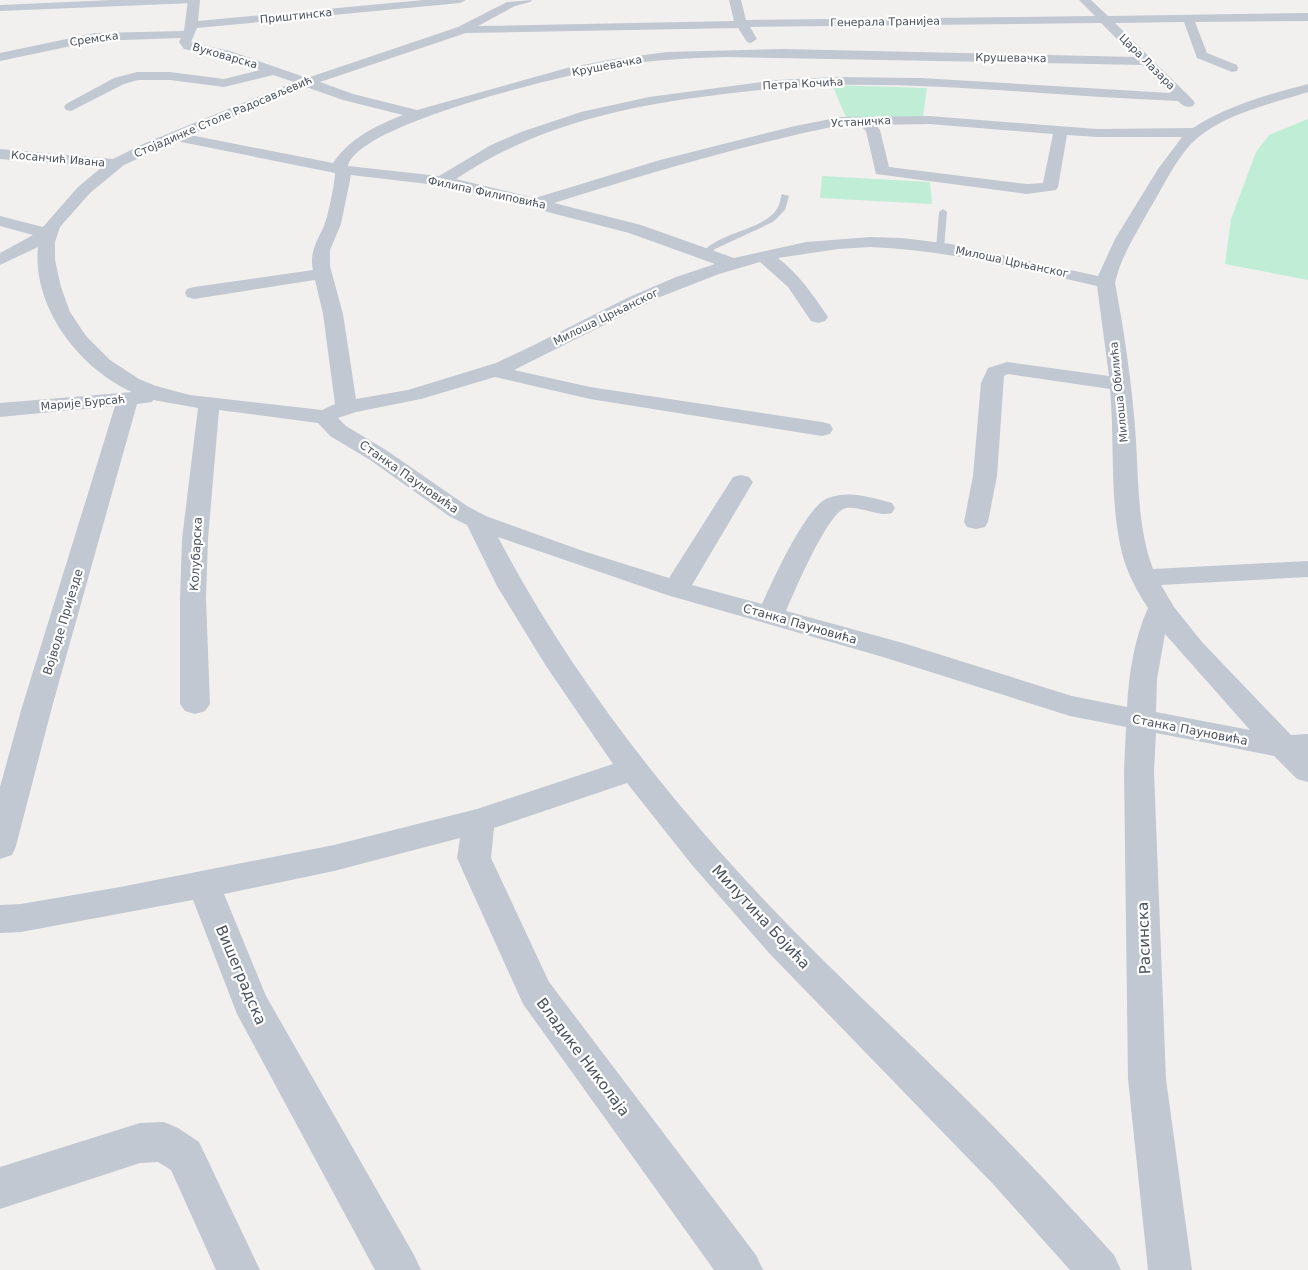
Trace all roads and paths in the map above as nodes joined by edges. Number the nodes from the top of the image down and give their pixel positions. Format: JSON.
{"nodes":[{"id":1,"x":180,"y":0,"type":"edge"},
{"id":2,"x":194,"y":0,"type":"edge"},
{"id":3,"x":460,"y":0,"type":"edge"},
{"id":4,"x":526,"y":0,"type":"edge"},
{"id":5,"x":735,"y":0,"type":"edge"},
{"id":6,"x":1085,"y":0,"type":"edge"},
{"id":7,"x":1294,"y":7,"type":"dead end"},
{"id":8,"x":0,"y":8,"type":"edge"},
{"id":9,"x":887,"y":11,"type":"dead end"},
{"id":10,"x":1308,"y":17,"type":"edge"},
{"id":11,"x":1188,"y":18,"type":"junction"},
{"id":12,"x":1104,"y":20,"type":"junction"},
{"id":13,"x":895,"y":22,"type":"junction"},
{"id":14,"x":741,"y":24,"type":"junction"},
{"id":15,"x":191,"y":30,"type":"junction"},
{"id":16,"x":462,"y":30,"type":"junction"},
{"id":17,"x":760,"y":53,"type":"junction"},
{"id":18,"x":0,"y":57,"type":"edge"},
{"id":19,"x":1146,"y":61,"type":"junction"},
{"id":20,"x":1232,"y":68,"type":"dead end"},
{"id":21,"x":274,"y":71,"type":"junction"},
{"id":22,"x":308,"y":81,"type":"junction"},
{"id":23,"x":224,"y":83,"type":"junction"},
{"id":24,"x":1308,"y":88,"type":"edge"},
{"id":25,"x":187,"y":93,"type":"dead end"},
{"id":26,"x":1181,"y":97,"type":"junction"},
{"id":27,"x":71,"y":107,"type":"dead end"},
{"id":28,"x":419,"y":115,"type":"junction"},
{"id":29,"x":863,"y":120,"type":"junction"},
{"id":30,"x":1210,"y":124,"type":"junction"},
{"id":31,"x":1061,"y":130,"type":"junction"},
{"id":32,"x":1196,"y":132,"type":"junction"},
{"id":33,"x":175,"y":136,"type":"junction"},
{"id":34,"x":0,"y":154,"type":"edge"},
{"id":35,"x":116,"y":164,"type":"junction"},
{"id":36,"x":341,"y":170,"type":"junction"},
{"id":37,"x":442,"y":181,"type":"junction"},
{"id":38,"x":785,"y":196,"type":"dead end"},
{"id":39,"x":536,"y":203,"type":"junction"},
{"id":40,"x":943,"y":212,"type":"dead end"},
{"id":41,"x":0,"y":221,"type":"edge"},
{"id":42,"x":48,"y":234,"type":"junction"},
{"id":43,"x":940,"y":248,"type":"junction"},
{"id":44,"x":706,"y":253,"type":"junction"},
{"id":45,"x":764,"y":256,"type":"junction"},
{"id":46,"x":0,"y":260,"type":"edge"},
{"id":47,"x":733,"y":264,"type":"junction"},
{"id":48,"x":322,"y":274,"type":"junction"},
{"id":49,"x":1106,"y":283,"type":"junction"},
{"id":50,"x":194,"y":294,"type":"dead end"},
{"id":51,"x":818,"y":317,"type":"dead end"},
{"id":52,"x":495,"y":370,"type":"junction"},
{"id":53,"x":1119,"y":384,"type":"junction"},
{"id":54,"x":165,"y":396,"type":"junction"},
{"id":55,"x":128,"y":399,"type":"junction"},
{"id":56,"x":209,"y":404,"type":"junction"},
{"id":57,"x":0,"y":410,"type":"edge"},
{"id":58,"x":336,"y":412,"type":"junction"},
{"id":59,"x":822,"y":429,"type":"dead end"},
{"id":60,"x":741,"y":482,"type":"dead end"},
{"id":61,"x":883,"y":508,"type":"dead end"},
{"id":62,"x":477,"y":521,"type":"junction"},
{"id":63,"x":976,"y":522,"type":"dead end"},
{"id":64,"x":1308,"y":569,"type":"edge"},
{"id":65,"x":676,"y":589,"type":"junction"},
{"id":66,"x":1153,"y":593,"type":"junction"},
{"id":67,"x":771,"y":616,"type":"junction"},
{"id":68,"x":196,"y":704,"type":"dead end"},
{"id":69,"x":1141,"y":720,"type":"junction"},
{"id":70,"x":1295,"y":746,"type":"edge"},
{"id":71,"x":633,"y":769,"type":"junction"},
{"id":72,"x":1308,"y":771,"type":"edge"},
{"id":73,"x":479,"y":821,"type":"junction"},
{"id":74,"x":0,"y":846,"type":"edge"},
{"id":75,"x":204,"y":885,"type":"junction"},
{"id":76,"x":0,"y":919,"type":"edge"},
{"id":77,"x":0,"y":1188,"type":"edge"},
{"id":78,"x":238,"y":1270,"type":"edge"},
{"id":79,"x":399,"y":1270,"type":"edge"},
{"id":80,"x":741,"y":1270,"type":"edge"},
{"id":81,"x":1099,"y":1270,"type":"edge"},
{"id":82,"x":1170,"y":1270,"type":"edge"}],
"edges":[{"from":1,"to":2,"type":"main road"},
{"from":1,"to":8,"type":"main road"},
{"from":2,"to":15,"type":"street","name":"Вуковарска"},
{"from":3,"to":15,"type":"street","name":"Приштинска"},
{"from":4,"to":16,"type":"street","name":"Стојадинке Столе Радосављевић"},
{"from":5,"to":14,"type":"street"},
{"from":6,"to":12,"type":"street","name":"Цара Лазара"},
{"from":7,"to":10,"type":"street"},
{"from":9,"to":13,"type":"street"},
{"from":10,"to":11,"type":"street","name":"Генерала Транијеа"},
{"from":11,"to":12,"type":"street","name":"Генерала Транијеа"},
{"from":11,"to":20,"type":"street"},
{"from":12,"to":13,"type":"street","name":"Генерала Транијеа"},
{"from":12,"to":19,"type":"street","name":"Цара Лазара"},
{"from":13,"to":14,"type":"street","name":"Генерала Транијеа"},
{"from":14,"to":16,"type":"street","name":"Генерала Транијеа"},
{"from":14,"to":17,"type":"street"},
{"from":15,"to":18,"type":"street","name":"Сремска"},
{"from":15,"to":21,"type":"street","name":"Вуковарска"},
{"from":16,"to":22,"type":"street","name":"Стојадинке Столе Радосављевић"},
{"from":17,"to":19,"type":"street","name":"Крушевачка"},
{"from":17,"to":28,"type":"street","name":"Крушевачка"},
{"from":19,"to":26,"type":"street","name":"Цара Лазара"},
{"from":21,"to":22,"type":"street","name":"Вуковарска"},
{"from":21,"to":23,"type":"street"},
{"from":22,"to":28,"type":"street","name":"Вуковарска"},
{"from":22,"to":33,"type":"street","name":"Стојадинке Столе Радосављевић"},
{"from":23,"to":25,"type":"street"},
{"from":23,"to":27,"type":"street"},
{"from":24,"to":30,"type":"street","name":"Милоша Обилића"},
{"from":26,"to":30,"type":"street","name":"Цара Лазара"},
{"from":26,"to":37,"type":"street","name":"Петра Кочића"},
{"from":28,"to":36,"type":"street","name":"Крушевачка"},
{"from":29,"to":31,"type":"street","name":"Устаничка"},
{"from":29,"to":31,"type":"street"},
{"from":29,"to":39,"type":"street","name":"Устаничка"},
{"from":30,"to":32,"type":"street","name":"Милоша Обилића"},
{"from":31,"to":32,"type":"street","name":"Устаничка"},
{"from":32,"to":49,"type":"street","name":"Милоша Обилића"},
{"from":33,"to":35,"type":"street","name":"Стојадинке Столе Радосављевић"},
{"from":33,"to":36,"type":"street","name":"Филипа Филиповића"},
{"from":34,"to":35,"type":"street","name":"Косанчић Ивана"},
{"from":35,"to":42,"type":"street","name":"Стојадинке Столе Радосављевић"},
{"from":36,"to":37,"type":"street","name":"Филипа Филиповића"},
{"from":36,"to":48,"type":"street","name":"Крушевачка"},
{"from":37,"to":39,"type":"street","name":"Филипа Филиповића"},
{"from":38,"to":44,"type":"lane"},
{"from":39,"to":44,"type":"street","name":"Филипа Филиповића"},
{"from":40,"to":43,"type":"lane"},
{"from":41,"to":42,"type":"street"},
{"from":42,"to":46,"type":"street"},
{"from":42,"to":54,"type":"street"},
{"from":43,"to":45,"type":"street","name":"Милоша Црњанског"},
{"from":43,"to":49,"type":"street","name":"Милоша Црњанског"},
{"from":44,"to":47,"type":"street","name":"Филипа Филиповића"},
{"from":45,"to":47,"type":"street","name":"Милоша Црњанског"},
{"from":45,"to":51,"type":"street"},
{"from":47,"to":52,"type":"street","name":"Милоша Црњанског"},
{"from":48,"to":50,"type":"street"},
{"from":48,"to":58,"type":"street","name":"Крушевачка"},
{"from":49,"to":53,"type":"street","name":"Милоша Обилића"},
{"from":52,"to":58,"type":"street","name":"Милоша Црњанског"},
{"from":52,"to":59,"type":"street"},
{"from":53,"to":63,"type":"street"},
{"from":53,"to":66,"type":"street","name":"Милоша Обилића"},
{"from":54,"to":55,"type":"street","name":"Марије Бурсаћ"},
{"from":54,"to":56,"type":"street"},
{"from":55,"to":57,"type":"street","name":"Марије Бурсаћ"},
{"from":55,"to":74,"type":"street","name":"Војводе Пријезде"},
{"from":56,"to":58,"type":"street"},
{"from":56,"to":68,"type":"street","name":"Колубарска"},
{"from":58,"to":62,"type":"street","name":"Станка Пауновића"},
{"from":60,"to":65,"type":"street"},
{"from":61,"to":67,"type":"street"},
{"from":62,"to":65,"type":"street","name":"Станка Пауновића"},
{"from":62,"to":71,"type":"street","name":"Милутина Бојића"},
{"from":64,"to":66,"type":"street"},
{"from":65,"to":67,"type":"street","name":"Станка Пауновића"},
{"from":66,"to":69,"type":"street","name":"Расинска"},
{"from":66,"to":70,"type":"street","name":"Милоша Обилића"},
{"from":67,"to":69,"type":"street","name":"Станка Пауновића"},
{"from":69,"to":70,"type":"street","name":"Станка Пауновића"},
{"from":69,"to":82,"type":"street","name":"Расинска"},
{"from":70,"to":72,"type":"street","name":"Милоша Обилића"},
{"from":71,"to":73,"type":"street"},
{"from":71,"to":81,"type":"street","name":"Милутина Бојића"},
{"from":73,"to":75,"type":"street"},
{"from":73,"to":80,"type":"street","name":"Владике Николаја"},
{"from":75,"to":76,"type":"street"},
{"from":75,"to":79,"type":"street","name":"Вишеградска"},
{"from":77,"to":78,"type":"street"}]}
